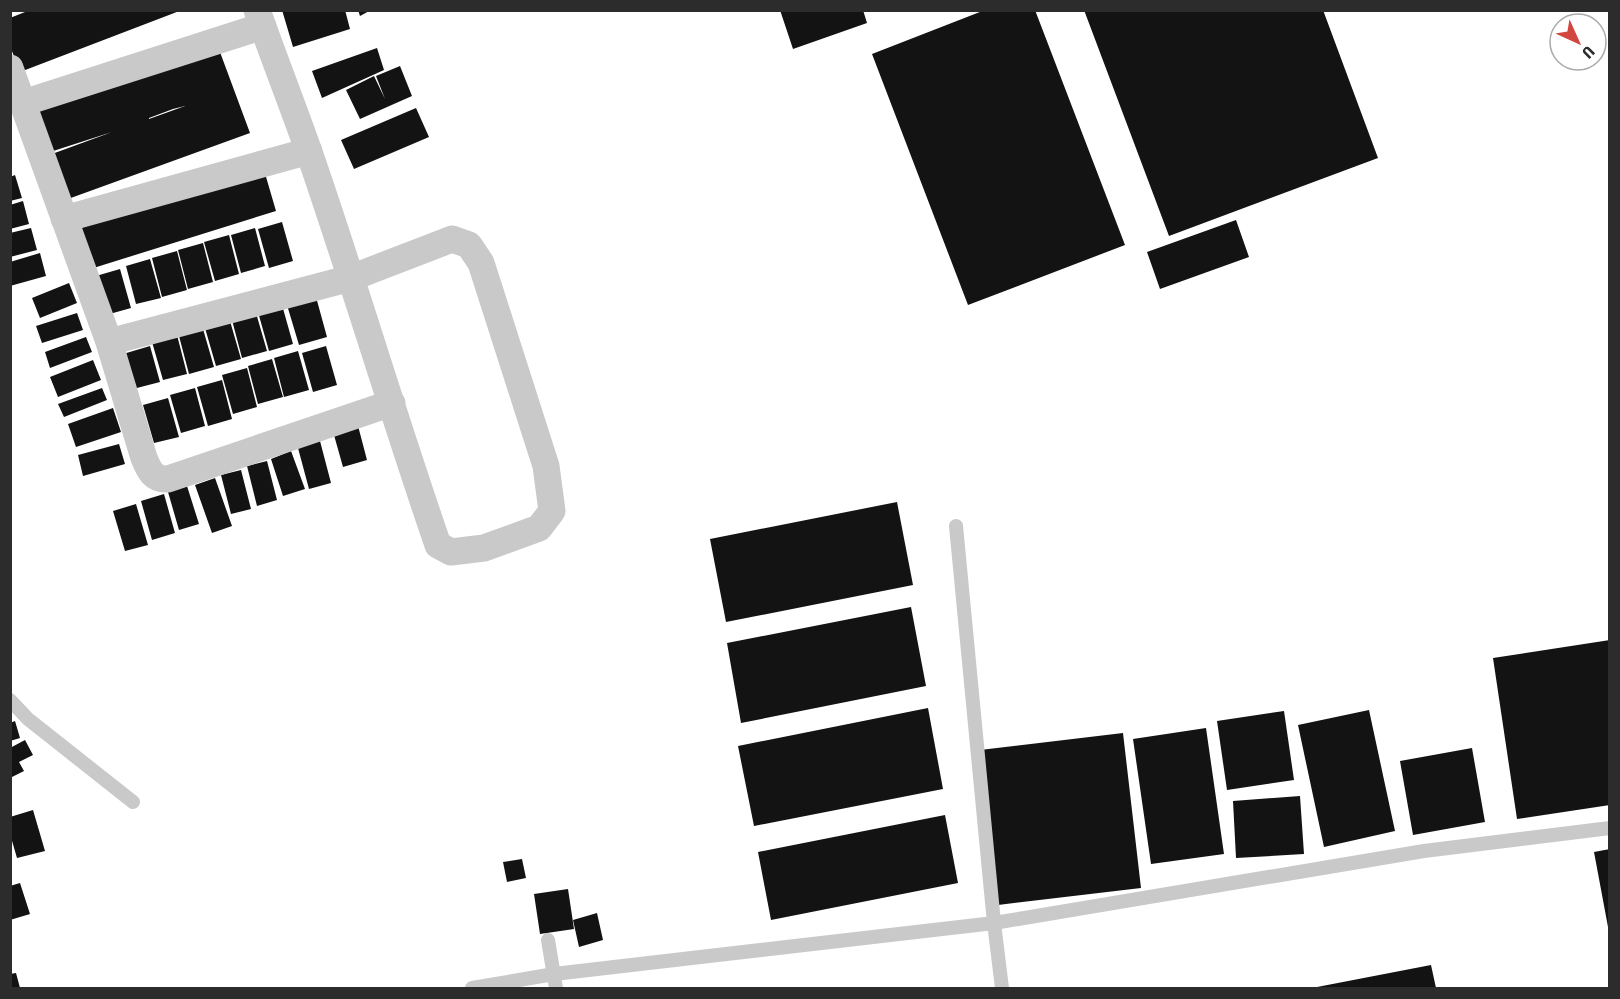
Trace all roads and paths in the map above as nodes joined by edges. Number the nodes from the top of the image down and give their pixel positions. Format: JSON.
{"nodes":[{"id":1,"x":260,"y":18,"type":"edge"},
{"id":2,"x":10,"y":68,"type":"edge"},
{"id":3,"x":23,"y":103,"type":"junction"},
{"id":4,"x":309,"y":151,"type":"junction"},
{"id":5,"x":64,"y":219,"type":"junction"},
{"id":6,"x":351,"y":278,"type":"junction"},
{"id":7,"x":109,"y":342,"type":"junction"},
{"id":8,"x":392,"y":403,"type":"junction"},
{"id":9,"x":956,"y":526,"type":"dead end"},
{"id":10,"x":10,"y":700,"type":"edge"},
{"id":11,"x":133,"y":802,"type":"dead end"},
{"id":12,"x":1610,"y":828,"type":"edge"},
{"id":13,"x":994,"y":923,"type":"junction"},
{"id":14,"x":548,"y":940,"type":"dead end"},
{"id":15,"x":555,"y":981,"type":"edge"},
{"id":16,"x":472,"y":988,"type":"edge"},
{"id":17,"x":1002,"y":988,"type":"edge"}],
"edges":[{"from":1,"to":3,"type":"street"},
{"from":1,"to":4,"type":"street"},
{"from":2,"to":3,"type":"street"},
{"from":3,"to":5,"type":"street"},
{"from":4,"to":5,"type":"street"},
{"from":4,"to":6,"type":"street"},
{"from":5,"to":7,"type":"street"},
{"from":6,"to":7,"type":"street"},
{"from":6,"to":8,"type":"street"},
{"from":6,"to":8,"type":"street"},
{"from":7,"to":8,"type":"street"},
{"from":9,"to":13,"type":"lane"},
{"from":10,"to":11,"type":"lane"},
{"from":12,"to":13,"type":"lane"},
{"from":13,"to":15,"type":"lane"},
{"from":13,"to":17,"type":"lane"},
{"from":14,"to":15,"type":"lane"},
{"from":15,"to":16,"type":"lane"}]}
